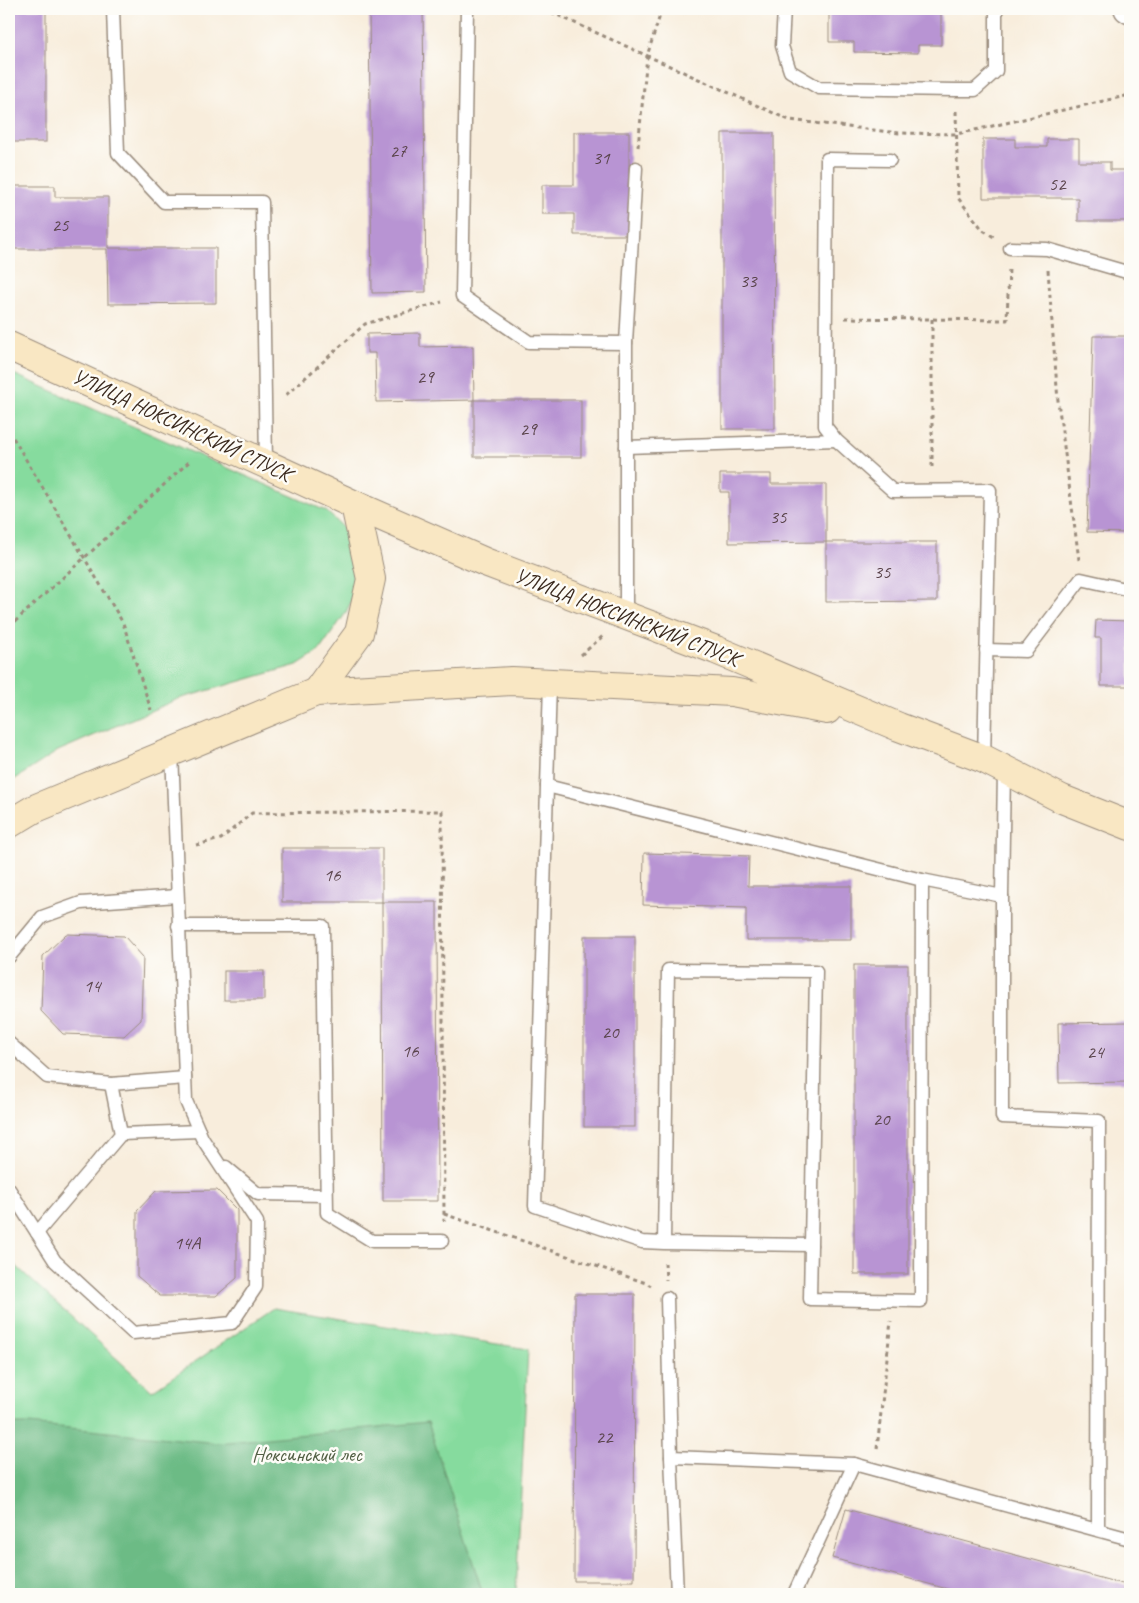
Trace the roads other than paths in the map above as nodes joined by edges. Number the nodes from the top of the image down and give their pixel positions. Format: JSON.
{"nodes":[{"id":1,"x":113,"y":9,"type":"edge"},
{"id":2,"x":467,"y":9,"type":"edge"},
{"id":3,"x":784,"y":9,"type":"edge"},
{"id":4,"x":996,"y":9,"type":"edge"},
{"id":5,"x":890,"y":160,"type":"dead end"},
{"id":6,"x":636,"y":168,"type":"road end"},
{"id":7,"x":1010,"y":248,"type":"road end"},
{"id":8,"x":1130,"y":273,"type":"edge"},
{"id":9,"x":626,"y":343,"type":"junction"},
{"id":10,"x":9,"y":346,"type":"edge"},
{"id":11,"x":836,"y":440,"type":"junction"},
{"id":12,"x":626,"y":447,"type":"junction"},
{"id":13,"x":266,"y":464,"type":"junction"},
{"id":14,"x":355,"y":505,"type":"junction"},
{"id":15,"x":1130,"y":590,"type":"edge"},
{"id":16,"x":626,"y":616,"type":"junction"},
{"id":17,"x":986,"y":650,"type":"junction"},
{"id":18,"x":550,"y":682,"type":"junction"},
{"id":19,"x":316,"y":692,"type":"junction"},
{"id":20,"x":899,"y":727,"type":"junction"},
{"id":21,"x":172,"y":752,"type":"junction"},
{"id":22,"x":994,"y":765,"type":"junction"},
{"id":23,"x":547,"y":786,"type":"junction"},
{"id":24,"x":9,"y":824,"type":"edge"},
{"id":25,"x":1130,"y":826,"type":"edge"},
{"id":26,"x":922,"y":880,"type":"junction"},
{"id":27,"x":177,"y":896,"type":"junction"},
{"id":28,"x":1002,"y":896,"type":"junction"},
{"id":29,"x":178,"y":926,"type":"junction"},
{"id":30,"x":9,"y":957,"type":"edge"},
{"id":31,"x":9,"y":1043,"type":"edge"},
{"id":32,"x":185,"y":1078,"type":"junction"},
{"id":33,"x":111,"y":1084,"type":"junction"},
{"id":34,"x":199,"y":1131,"type":"junction"},
{"id":35,"x":121,"y":1134,"type":"junction"},
{"id":36,"x":216,"y":1159,"type":"junction"},
{"id":37,"x":9,"y":1189,"type":"edge"},
{"id":38,"x":326,"y":1195,"type":"junction"},
{"id":39,"x":37,"y":1233,"type":"junction"},
{"id":40,"x":442,"y":1241,"type":"road end"},
{"id":41,"x":664,"y":1242,"type":"junction"},
{"id":42,"x":810,"y":1245,"type":"junction"},
{"id":43,"x":667,"y":1298,"type":"road end"},
{"id":44,"x":671,"y":1457,"type":"junction"},
{"id":45,"x":854,"y":1464,"type":"junction"},
{"id":46,"x":1098,"y":1530,"type":"junction"},
{"id":47,"x":1130,"y":1539,"type":"edge"},
{"id":48,"x":677,"y":1594,"type":"edge"},
{"id":49,"x":794,"y":1594,"type":"edge"}],
"edges":[{"from":1,"to":13,"type":"lane"},
{"from":2,"to":9,"type":"lane"},
{"from":3,"to":4,"type":"lane"},
{"from":5,"to":11,"type":"lane"},
{"from":6,"to":9,"type":"lane"},
{"from":7,"to":8,"type":"lane"},
{"from":9,"to":12,"type":"lane"},
{"from":10,"to":13,"type":"street","name":"УЛИЦА НОКСИНСКИЙ СПУСК"},
{"from":11,"to":12,"type":"lane"},
{"from":11,"to":17,"type":"lane"},
{"from":12,"to":16,"type":"lane"},
{"from":13,"to":14,"type":"street","name":"УЛИЦА НОКСИНСКИЙ СПУСК"},
{"from":14,"to":16,"type":"street","name":"УЛИЦА НОКСИНСКИЙ СПУСК"},
{"from":14,"to":19,"type":"street"},
{"from":15,"to":17,"type":"lane"},
{"from":16,"to":20,"type":"street","name":"УЛИЦА НОКСИНСКИЙ СПУСК"},
{"from":17,"to":22,"type":"lane"},
{"from":18,"to":19,"type":"street","name":"УЛИЦА НОКСИНСКИЙ СПУСК"},
{"from":18,"to":20,"type":"street","name":"УЛИЦА НОКСИНСКИЙ СПУСК"},
{"from":18,"to":23,"type":"lane"},
{"from":19,"to":21,"type":"street","name":"УЛИЦА НОКСИНСКИЙ СПУСК"},
{"from":20,"to":22,"type":"street","name":"УЛИЦА НОКСИНСКИЙ СПУСК"},
{"from":21,"to":24,"type":"street","name":"УЛИЦА НОКСИНСКИЙ СПУСК"},
{"from":21,"to":27,"type":"lane"},
{"from":22,"to":25,"type":"street","name":"УЛИЦА НОКСИНСКИЙ СПУСК"},
{"from":22,"to":28,"type":"lane"},
{"from":23,"to":26,"type":"lane"},
{"from":23,"to":41,"type":"lane"},
{"from":26,"to":28,"type":"lane"},
{"from":26,"to":42,"type":"lane"},
{"from":27,"to":29,"type":"lane"},
{"from":27,"to":30,"type":"lane"},
{"from":28,"to":46,"type":"lane"},
{"from":29,"to":32,"type":"lane"},
{"from":29,"to":38,"type":"lane"},
{"from":31,"to":33,"type":"lane"},
{"from":32,"to":33,"type":"lane"},
{"from":32,"to":34,"type":"lane"},
{"from":33,"to":35,"type":"lane"},
{"from":34,"to":35,"type":"lane"},
{"from":34,"to":36,"type":"lane"},
{"from":35,"to":39,"type":"lane"},
{"from":36,"to":38,"type":"lane"},
{"from":36,"to":39,"type":"lane"},
{"from":37,"to":39,"type":"lane"},
{"from":38,"to":40,"type":"lane"},
{"from":41,"to":42,"type":"lane"},
{"from":41,"to":42,"type":"lane"},
{"from":43,"to":44,"type":"lane"},
{"from":44,"to":45,"type":"lane"},
{"from":44,"to":48,"type":"lane"},
{"from":45,"to":46,"type":"lane"},
{"from":45,"to":49,"type":"lane"},
{"from":46,"to":47,"type":"lane"}]}
